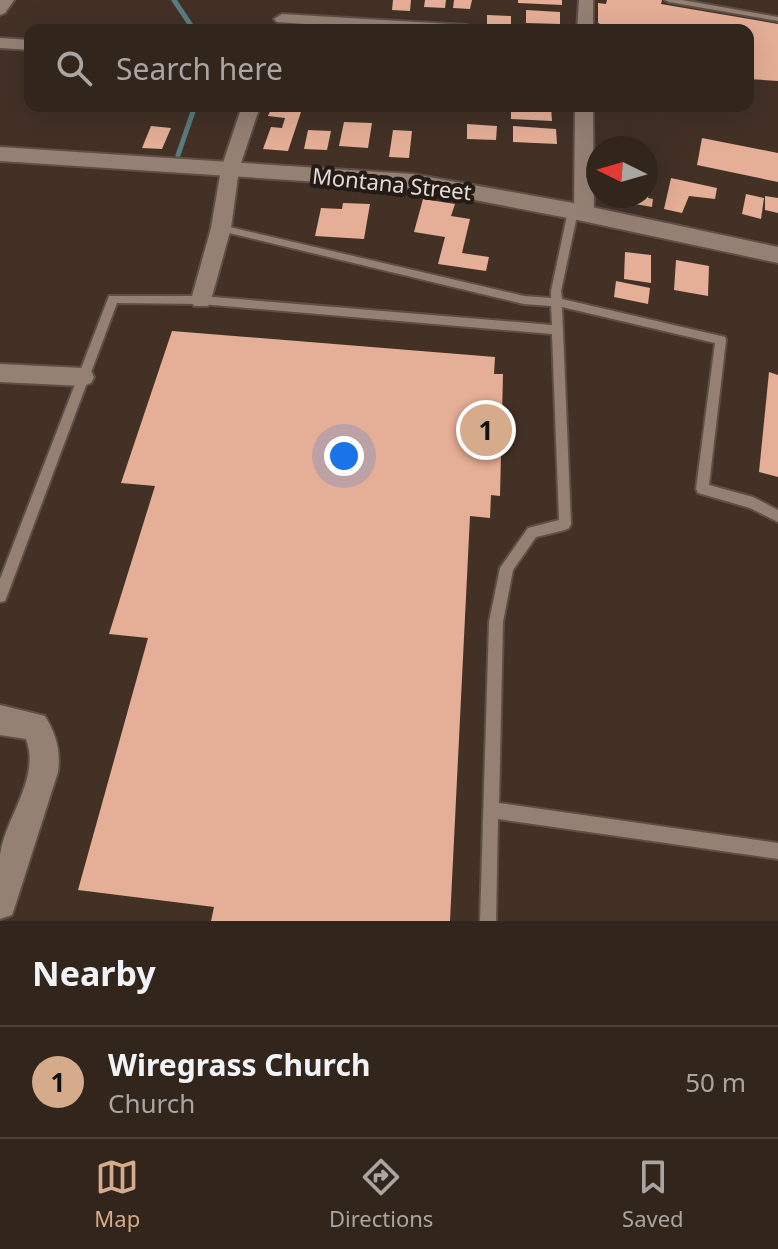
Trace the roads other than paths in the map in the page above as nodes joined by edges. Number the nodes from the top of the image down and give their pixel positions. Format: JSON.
{"nodes":[{"id":1,"x":7,"y":0,"type":"edge"},
{"id":2,"x":289,"y":0,"type":"edge"},
{"id":3,"x":586,"y":0,"type":"edge"},
{"id":4,"x":669,"y":0,"type":"edge"},
{"id":5,"x":0,"y":10,"type":"edge"},
{"id":6,"x":778,"y":19,"type":"edge"},
{"id":7,"x":280,"y":24,"type":"edge"},
{"id":8,"x":585,"y":24,"type":"edge"},
{"id":9,"x":0,"y":43,"type":"edge"},
{"id":10,"x":24,"y":45,"type":"edge"},
{"id":11,"x":249,"y":112,"type":"edge"},
{"id":12,"x":584,"y":112,"type":"edge"},
{"id":13,"x":0,"y":154,"type":"edge"},
{"id":14,"x":230,"y":169,"type":"junction"},
{"id":15,"x":578,"y":212,"type":"junction"},
{"id":16,"x":221,"y":228,"type":"junction"},
{"id":17,"x":778,"y":255,"type":"edge"},
{"id":18,"x":201,"y":300,"type":"junction"},
{"id":19,"x":557,"y":303,"type":"junction"},
{"id":20,"x":558,"y":330,"type":"junction"},
{"id":21,"x":0,"y":373,"type":"edge"},
{"id":22,"x":83,"y":377,"type":"junction"},
{"id":23,"x":778,"y":516,"type":"edge"},
{"id":24,"x":0,"y":596,"type":"edge"},
{"id":25,"x":0,"y":720,"type":"edge"},
{"id":26,"x":491,"y":810,"type":"junction"},
{"id":27,"x":778,"y":851,"type":"edge"},
{"id":28,"x":0,"y":903,"type":"edge"},
{"id":29,"x":488,"y":921,"type":"edge"}],
"edges":[{"from":1,"to":5,"type":"street"},
{"from":2,"to":7,"type":"street"},
{"from":3,"to":8,"type":"street"},
{"from":4,"to":6,"type":"lane"},
{"from":9,"to":10,"type":"street"},
{"from":11,"to":14,"type":"street"},
{"from":12,"to":15,"type":"street"},
{"from":13,"to":14,"type":"street","name":"Montana Street"},
{"from":14,"to":15,"type":"street","name":"Montana Street"},
{"from":14,"to":16,"type":"street"},
{"from":15,"to":17,"type":"street","name":"Montana Street"},
{"from":15,"to":19,"type":"lane"},
{"from":16,"to":18,"type":"street"},
{"from":16,"to":19,"type":"lane"},
{"from":18,"to":20,"type":"lane"},
{"from":18,"to":22,"type":"lane"},
{"from":19,"to":20,"type":"lane"},
{"from":19,"to":23,"type":"lane"},
{"from":20,"to":26,"type":"lane"},
{"from":21,"to":22,"type":"street"},
{"from":22,"to":24,"type":"lane"},
{"from":25,"to":28,"type":"street"},
{"from":26,"to":27,"type":"lane"},
{"from":26,"to":29,"type":"lane"}]}
